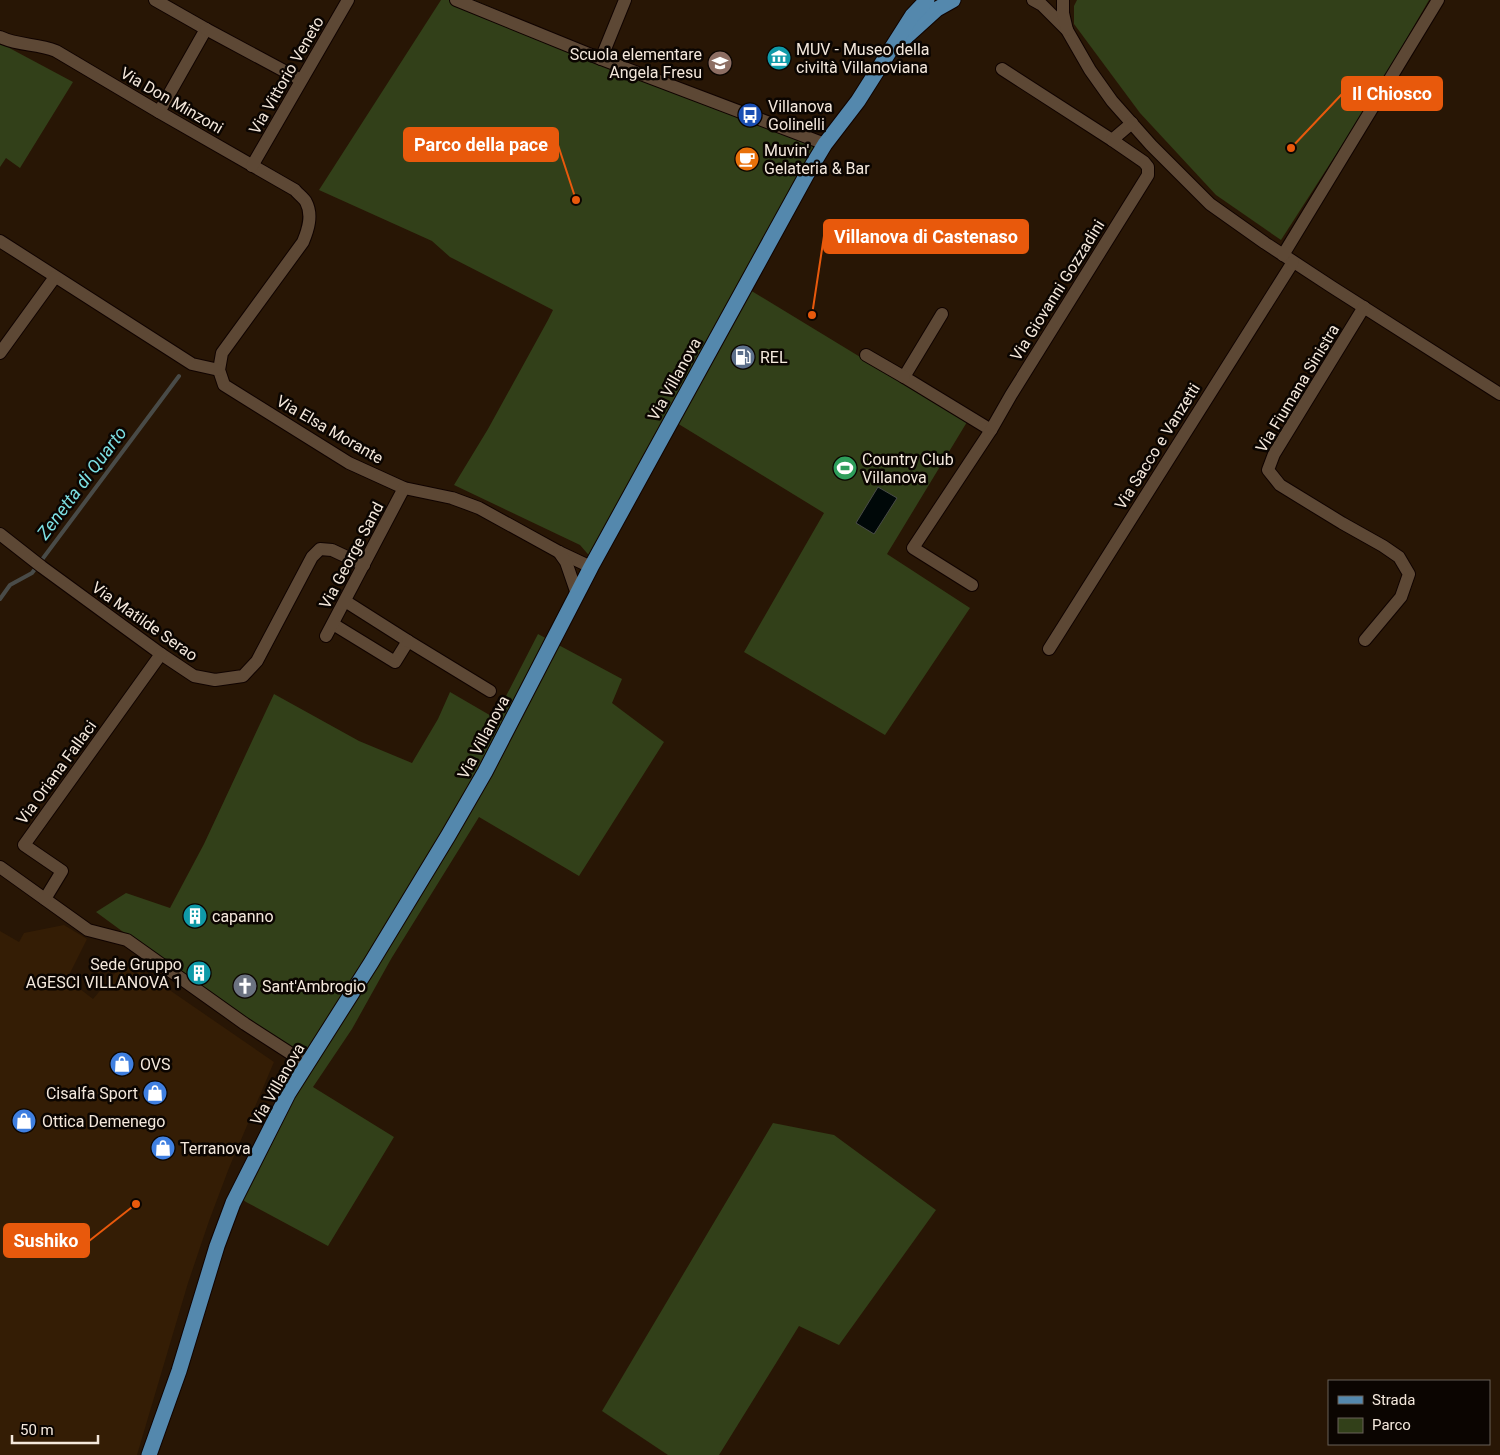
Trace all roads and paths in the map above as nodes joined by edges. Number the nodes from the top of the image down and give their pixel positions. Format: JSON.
{"nodes":[{"id":1,"x":155,"y":0,"type":"edge"},
{"id":2,"x":348,"y":0,"type":"edge"},
{"id":3,"x":625,"y":0,"type":"edge"},
{"id":4,"x":927,"y":0,"type":"edge"},
{"id":5,"x":952,"y":0,"type":"edge"},
{"id":6,"x":1033,"y":0,"type":"edge"},
{"id":7,"x":1063,"y":0,"type":"edge"},
{"id":8,"x":1438,"y":0,"type":"edge"},
{"id":9,"x":460,"y":1,"type":"edge"},
{"id":10,"x":206,"y":29,"type":"junction"},
{"id":11,"x":1067,"y":30,"type":"junction"},
{"id":12,"x":0,"y":37,"type":"edge"},
{"id":13,"x":889,"y":53,"type":"junction"},
{"id":14,"x":601,"y":59,"type":"junction"},
{"id":15,"x":1002,"y":69,"type":"dead end"},
{"id":16,"x":302,"y":80,"type":"junction"},
{"id":17,"x":159,"y":112,"type":"junction"},
{"id":18,"x":1132,"y":123,"type":"junction"},
{"id":19,"x":1112,"y":140,"type":"junction"},
{"id":20,"x":825,"y":144,"type":"junction"},
{"id":21,"x":252,"y":166,"type":"junction"},
{"id":22,"x":0,"y":241,"type":"edge"},
{"id":23,"x":1288,"y":258,"type":"junction"},
{"id":24,"x":55,"y":277,"type":"junction"},
{"id":25,"x":1364,"y":307,"type":"junction"},
{"id":26,"x":942,"y":314,"type":"dead end"},
{"id":27,"x":0,"y":353,"type":"edge"},
{"id":28,"x":866,"y":355,"type":"dead end"},
{"id":29,"x":219,"y":370,"type":"junction"},
{"id":30,"x":904,"y":377,"type":"junction"},
{"id":31,"x":1500,"y":394,"type":"edge"},
{"id":32,"x":991,"y":430,"type":"junction"},
{"id":33,"x":404,"y":488,"type":"junction"},
{"id":34,"x":0,"y":534,"type":"edge"},
{"id":35,"x":559,"y":552,"type":"junction"},
{"id":36,"x":364,"y":565,"type":"junction"},
{"id":37,"x":591,"y":567,"type":"junction"},
{"id":38,"x":972,"y":585,"type":"dead end"},
{"id":39,"x":577,"y":594,"type":"junction"},
{"id":40,"x":344,"y":602,"type":"junction"},
{"id":41,"x":333,"y":624,"type":"junction"},
{"id":42,"x":326,"y":636,"type":"dead end"},
{"id":43,"x":1365,"y":640,"type":"dead end"},
{"id":44,"x":408,"y":641,"type":"junction"},
{"id":45,"x":1049,"y":649,"type":"dead end"},
{"id":46,"x":162,"y":654,"type":"junction"},
{"id":47,"x":490,"y":692,"type":"dead end"},
{"id":48,"x":0,"y":867,"type":"edge"},
{"id":49,"x":45,"y":899,"type":"junction"},
{"id":50,"x":307,"y":1064,"type":"junction"},
{"id":51,"x":149,"y":1455,"type":"edge"}],
"edges":[{"from":1,"to":10,"type":"street"},
{"from":2,"to":16,"type":"street","name":"Via Vittorio Veneto"},
{"from":3,"to":14,"type":"street"},
{"from":4,"to":13,"type":"main road","name":"Via Villanova"},
{"from":5,"to":13,"type":"main road","name":"Via Villanova"},
{"from":6,"to":11,"type":"street"},
{"from":7,"to":11,"type":"street"},
{"from":8,"to":23,"type":"street","name":"Via Sacco e Vanzetti"},
{"from":9,"to":14,"type":"street"},
{"from":10,"to":16,"type":"street"},
{"from":10,"to":17,"type":"street"},
{"from":11,"to":18,"type":"street"},
{"from":12,"to":17,"type":"street","name":"Via Don Minzoni"},
{"from":13,"to":20,"type":"main road","name":"Via Villanova"},
{"from":14,"to":20,"type":"street"},
{"from":15,"to":19,"type":"street"},
{"from":16,"to":21,"type":"street","name":"Via Vittorio Veneto"},
{"from":17,"to":21,"type":"street","name":"Via Don Minzoni"},
{"from":18,"to":19,"type":"street"},
{"from":18,"to":23,"type":"street"},
{"from":19,"to":32,"type":"street","name":"Via Giovanni Gozzadini"},
{"from":20,"to":37,"type":"main road","name":"Via Villanova"},
{"from":21,"to":29,"type":"street","name":"Via Don Minzoni"},
{"from":22,"to":24,"type":"street"},
{"from":23,"to":25,"type":"street"},
{"from":23,"to":45,"type":"street","name":"Via Sacco e Vanzetti"},
{"from":24,"to":27,"type":"street"},
{"from":24,"to":29,"type":"street"},
{"from":25,"to":31,"type":"street"},
{"from":25,"to":43,"type":"street","name":"Via Fiumana Sinistra"},
{"from":26,"to":30,"type":"street"},
{"from":28,"to":30,"type":"street"},
{"from":29,"to":33,"type":"street","name":"Via Elsa Morante"},
{"from":30,"to":32,"type":"street"},
{"from":32,"to":38,"type":"street","name":"Via Giovanni Gozzadini"},
{"from":33,"to":35,"type":"street","name":"Via Elsa Morante"},
{"from":33,"to":36,"type":"street","name":"Via George Sand"},
{"from":34,"to":46,"type":"street","name":"Via Matilde Serao"},
{"from":35,"to":37,"type":"street","name":"Via Elsa Morante"},
{"from":35,"to":39,"type":"street"},
{"from":36,"to":40,"type":"street","name":"Via George Sand"},
{"from":36,"to":46,"type":"street","name":"Via Matilde Serao"},
{"from":37,"to":39,"type":"main road","name":"Via Villanova"},
{"from":39,"to":50,"type":"main road","name":"Via Villanova"},
{"from":40,"to":41,"type":"street","name":"Via George Sand"},
{"from":40,"to":44,"type":"street"},
{"from":41,"to":42,"type":"street","name":"Via George Sand"},
{"from":41,"to":44,"type":"street"},
{"from":44,"to":47,"type":"street"},
{"from":46,"to":49,"type":"street","name":"Via Oriana Fallaci"},
{"from":48,"to":49,"type":"street"},
{"from":49,"to":50,"type":"street"},
{"from":50,"to":51,"type":"main road","name":"Via Villanova"}]}
